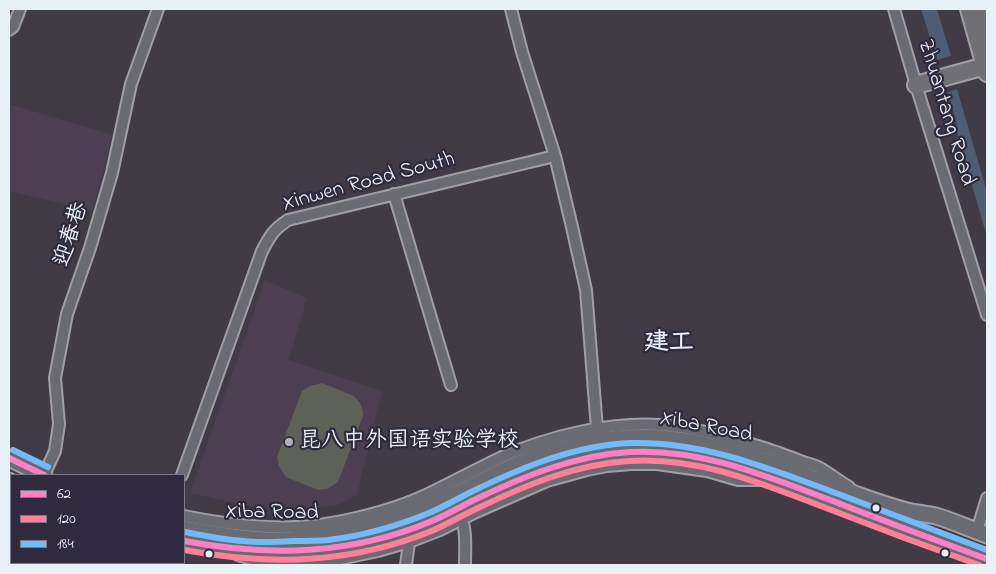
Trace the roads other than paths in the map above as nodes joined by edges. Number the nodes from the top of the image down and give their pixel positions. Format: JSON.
{"nodes":[{"id":1,"x":20,"y":9,"type":"edge"},
{"id":2,"x":158,"y":9,"type":"edge"},
{"id":3,"x":511,"y":9,"type":"edge"},
{"id":4,"x":894,"y":9,"type":"edge"},
{"id":5,"x":969,"y":9,"type":"edge"},
{"id":6,"x":981,"y":9,"type":"edge"},
{"id":7,"x":9,"y":30,"type":"edge"},
{"id":8,"x":987,"y":32,"type":"edge"},
{"id":9,"x":986,"y":69,"type":"edge"},
{"id":10,"x":916,"y":85,"type":"junction"},
{"id":11,"x":555,"y":156,"type":"junction"},
{"id":12,"x":394,"y":194,"type":"junction"},
{"id":13,"x":987,"y":315,"type":"edge"},
{"id":14,"x":451,"y":386,"type":"dead end"},
{"id":15,"x":597,"y":429,"type":"junction"},
{"id":16,"x":9,"y":458,"type":"edge"},
{"id":17,"x":42,"y":474,"type":"edge"},
{"id":18,"x":44,"y":474,"type":"edge"},
{"id":19,"x":182,"y":474,"type":"edge"},
{"id":20,"x":864,"y":498,"type":"junction"},
{"id":21,"x":987,"y":498,"type":"edge"},
{"id":22,"x":460,"y":513,"type":"junction"},
{"id":23,"x":185,"y":516,"type":"edge"},
{"id":24,"x":185,"y":529,"type":"edge"},
{"id":25,"x":982,"y":533,"type":"edge"},
{"id":26,"x":185,"y":541,"type":"edge"},
{"id":27,"x":409,"y":542,"type":"junction"},
{"id":28,"x":204,"y":544,"type":"junction"},
{"id":29,"x":987,"y":559,"type":"edge"},
{"id":30,"x":406,"y":565,"type":"edge"},
{"id":31,"x":465,"y":565,"type":"edge"}],
"edges":[{"from":1,"to":7,"type":"street"},
{"from":2,"to":18,"type":"street","name":"迎春巷"},
{"from":3,"to":11,"type":"street"},
{"from":4,"to":10,"type":"street","name":"Zhuantang Road"},
{"from":5,"to":9,"type":"main road"},
{"from":6,"to":8,"type":"main road"},
{"from":9,"to":10,"type":"main road"},
{"from":10,"to":13,"type":"street","name":"Zhuantang Road"},
{"from":11,"to":12,"type":"street","name":"Xinwen Road South"},
{"from":11,"to":15,"type":"street"},
{"from":12,"to":14,"type":"street"},
{"from":12,"to":19,"type":"street","name":"Xinwen Road South"},
{"from":15,"to":20,"type":"street"},
{"from":15,"to":23,"type":"street"},
{"from":16,"to":17,"type":"main road"},
{"from":20,"to":24,"type":"main road","name":"Xiba Road"},
{"from":20,"to":25,"type":"main road","name":"Xiba Road"},
{"from":21,"to":25,"type":"street"},
{"from":22,"to":27,"type":"street"},
{"from":22,"to":28,"type":"main road","name":"Xiba Road"},
{"from":22,"to":29,"type":"main road","name":"Xiba Road"},
{"from":22,"to":31,"type":"street"},
{"from":26,"to":28,"type":"main road","name":"Xiba Road"},
{"from":27,"to":28,"type":"street"},
{"from":27,"to":30,"type":"street"}]}
